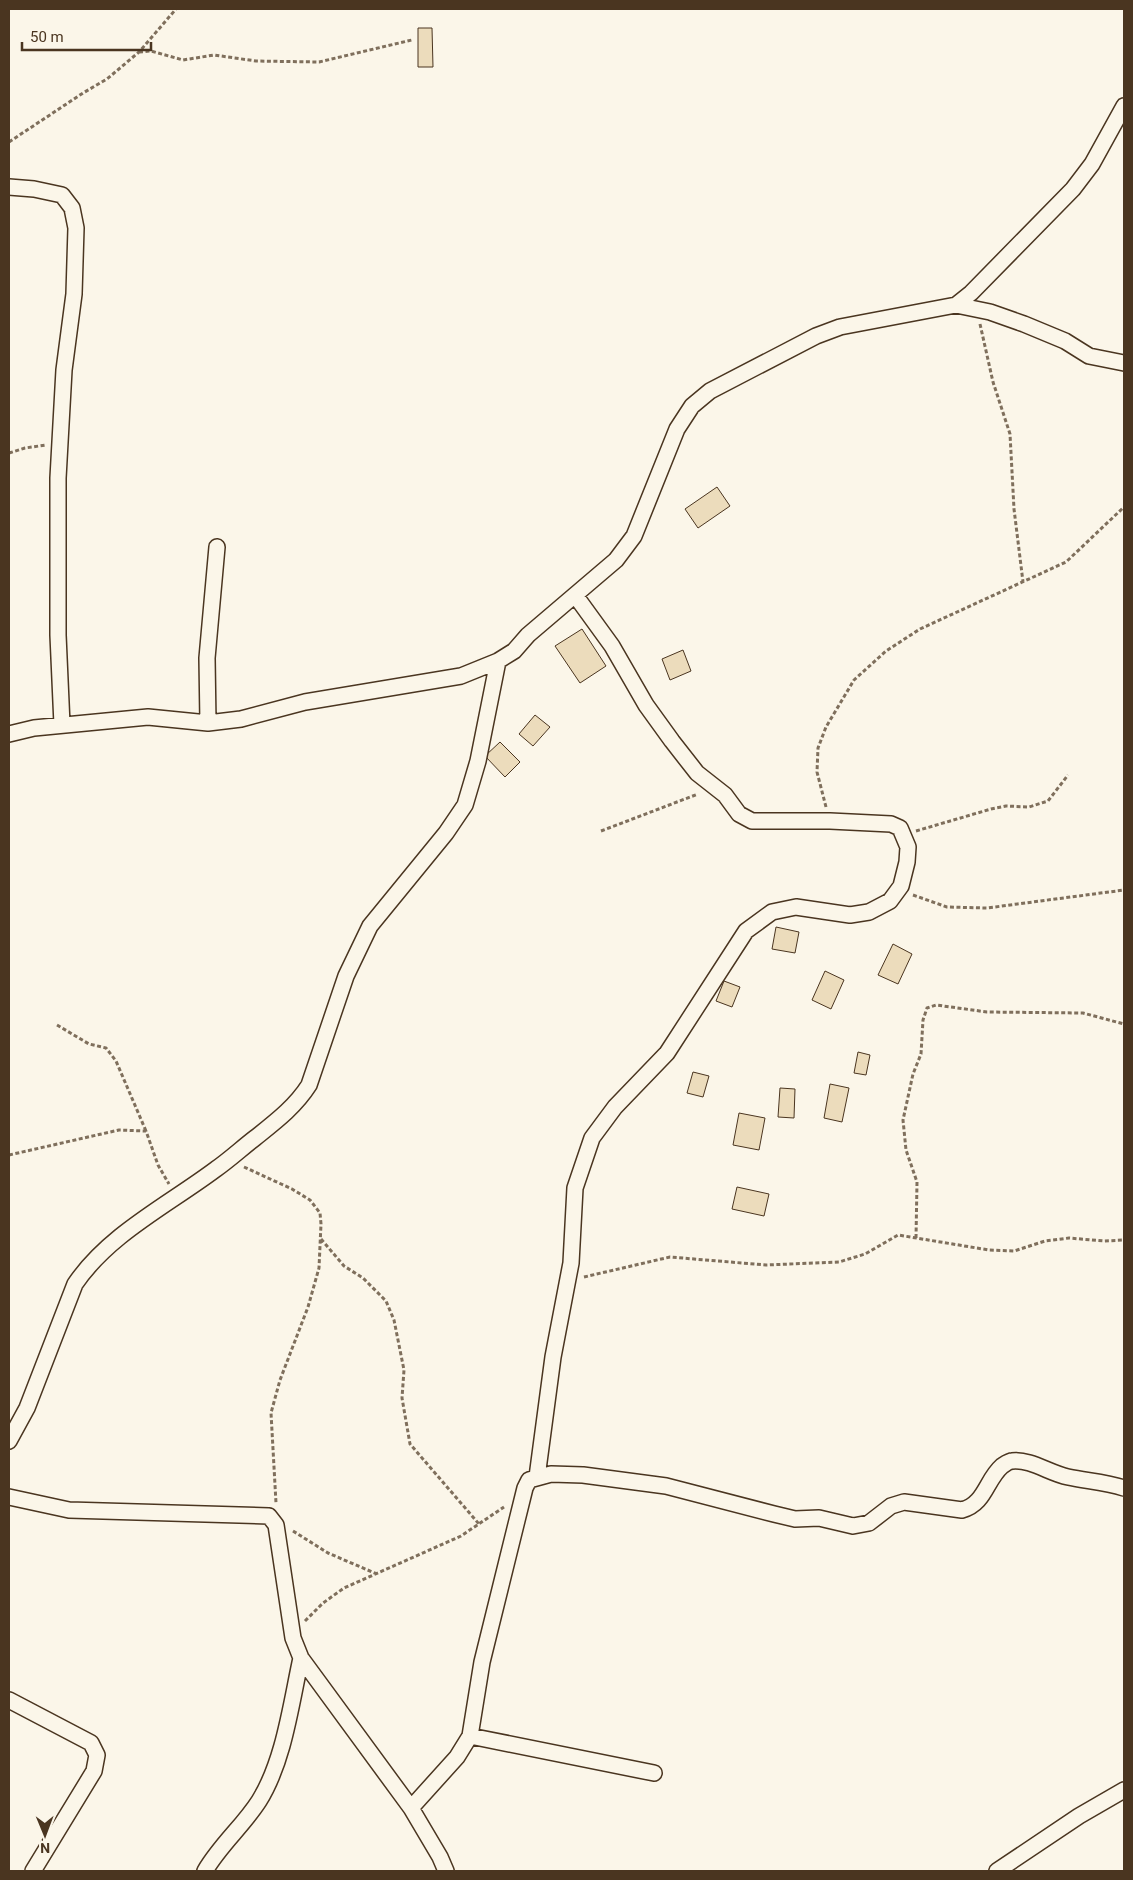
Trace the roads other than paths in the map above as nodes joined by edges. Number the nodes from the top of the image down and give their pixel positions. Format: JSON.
{"nodes":[{"id":1,"x":1124,"y":106,"type":"edge"},
{"id":2,"x":9,"y":187,"type":"edge"},
{"id":3,"x":956,"y":305,"type":"junction"},
{"id":4,"x":1124,"y":363,"type":"edge"},
{"id":5,"x":217,"y":548,"type":"dead end"},
{"id":6,"x":575,"y":595,"type":"junction"},
{"id":7,"x":498,"y":661,"type":"junction"},
{"id":8,"x":208,"y":723,"type":"junction"},
{"id":9,"x":62,"y":725,"type":"junction"},
{"id":10,"x":9,"y":734,"type":"edge"},
{"id":11,"x":9,"y":1441,"type":"edge"},
{"id":12,"x":537,"y":1477,"type":"junction"},
{"id":13,"x":1124,"y":1488,"type":"edge"},
{"id":14,"x":9,"y":1497,"type":"edge"},
{"id":15,"x":301,"y":1658,"type":"junction"},
{"id":16,"x":9,"y":1700,"type":"edge"},
{"id":17,"x":470,"y":1736,"type":"junction"},
{"id":18,"x":654,"y":1773,"type":"dead end"},
{"id":19,"x":1124,"y":1790,"type":"edge"},
{"id":20,"x":411,"y":1808,"type":"junction"},
{"id":21,"x":33,"y":1871,"type":"edge"},
{"id":22,"x":205,"y":1871,"type":"edge"},
{"id":23,"x":446,"y":1871,"type":"edge"},
{"id":24,"x":997,"y":1871,"type":"edge"}],
"edges":[{"from":1,"to":3,"type":"street"},
{"from":2,"to":9,"type":"street"},
{"from":3,"to":4,"type":"street"},
{"from":3,"to":6,"type":"street"},
{"from":5,"to":8,"type":"street"},
{"from":6,"to":7,"type":"street"},
{"from":6,"to":12,"type":"street"},
{"from":7,"to":8,"type":"street"},
{"from":7,"to":11,"type":"street"},
{"from":8,"to":9,"type":"street"},
{"from":9,"to":10,"type":"street"},
{"from":12,"to":13,"type":"street"},
{"from":12,"to":17,"type":"street"},
{"from":14,"to":15,"type":"street"},
{"from":15,"to":20,"type":"street"},
{"from":15,"to":22,"type":"street"},
{"from":16,"to":21,"type":"street"},
{"from":17,"to":18,"type":"street"},
{"from":17,"to":20,"type":"street"},
{"from":19,"to":24,"type":"street"},
{"from":20,"to":23,"type":"street"}]}
